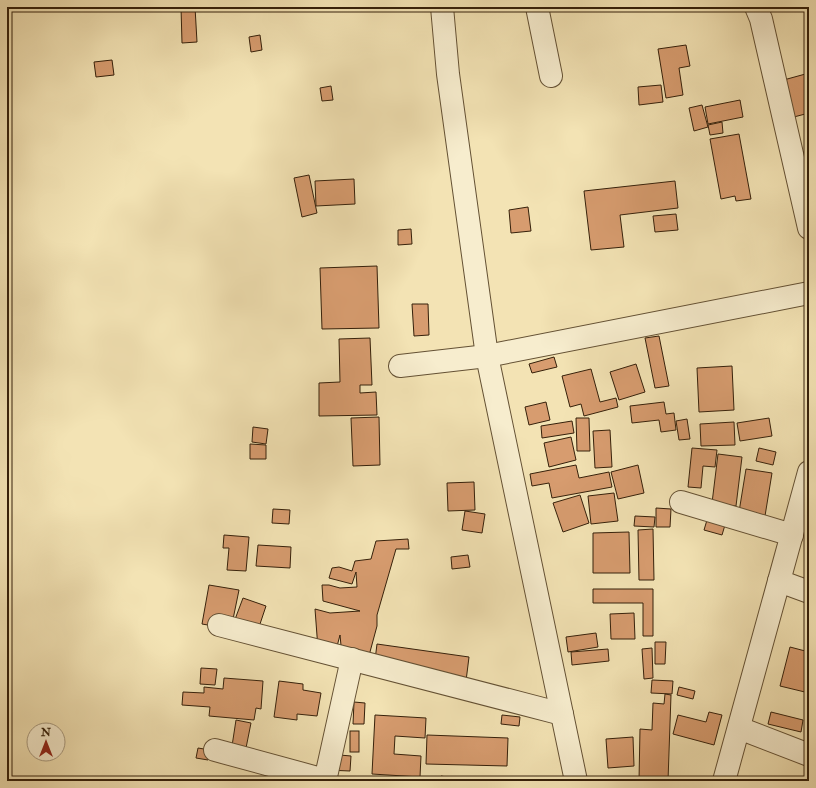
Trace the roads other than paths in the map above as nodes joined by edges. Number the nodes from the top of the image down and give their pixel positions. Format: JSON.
{"nodes":[{"id":1,"x":442,"y":7,"type":"edge"},
{"id":2,"x":536,"y":7,"type":"edge"},
{"id":3,"x":756,"y":7,"type":"edge"},
{"id":4,"x":551,"y":76,"type":"dead end"},
{"id":5,"x":809,"y":228,"type":"edge"},
{"id":6,"x":809,"y":294,"type":"edge"},
{"id":7,"x":487,"y":356,"type":"junction"},
{"id":8,"x":400,"y":366,"type":"dead end"},
{"id":9,"x":809,"y":472,"type":"edge"},
{"id":10,"x":681,"y":502,"type":"dead end"},
{"id":11,"x":792,"y":534,"type":"junction"},
{"id":12,"x":779,"y":581,"type":"junction"},
{"id":13,"x":809,"y":592,"type":"edge"},
{"id":14,"x":220,"y":625,"type":"dead end"},
{"id":15,"x":352,"y":659,"type":"junction"},
{"id":16,"x":562,"y":714,"type":"junction"},
{"id":17,"x":739,"y":728,"type":"junction"},
{"id":18,"x":216,"y":750,"type":"dead end"},
{"id":19,"x":809,"y":755,"type":"edge"},
{"id":20,"x":325,"y":781,"type":"edge"},
{"id":21,"x":576,"y":781,"type":"edge"},
{"id":22,"x":724,"y":781,"type":"edge"}],
"edges":[{"from":1,"to":7,"type":"street"},
{"from":2,"to":4,"type":"street"},
{"from":3,"to":5,"type":"street"},
{"from":6,"to":7,"type":"street"},
{"from":7,"to":8,"type":"street"},
{"from":7,"to":16,"type":"street"},
{"from":9,"to":11,"type":"street"},
{"from":10,"to":11,"type":"street"},
{"from":11,"to":12,"type":"street"},
{"from":12,"to":13,"type":"street"},
{"from":12,"to":17,"type":"street"},
{"from":14,"to":15,"type":"street"},
{"from":15,"to":16,"type":"street"},
{"from":15,"to":20,"type":"street"},
{"from":16,"to":21,"type":"street"},
{"from":17,"to":19,"type":"street"},
{"from":17,"to":22,"type":"street"},
{"from":18,"to":20,"type":"street"}]}
